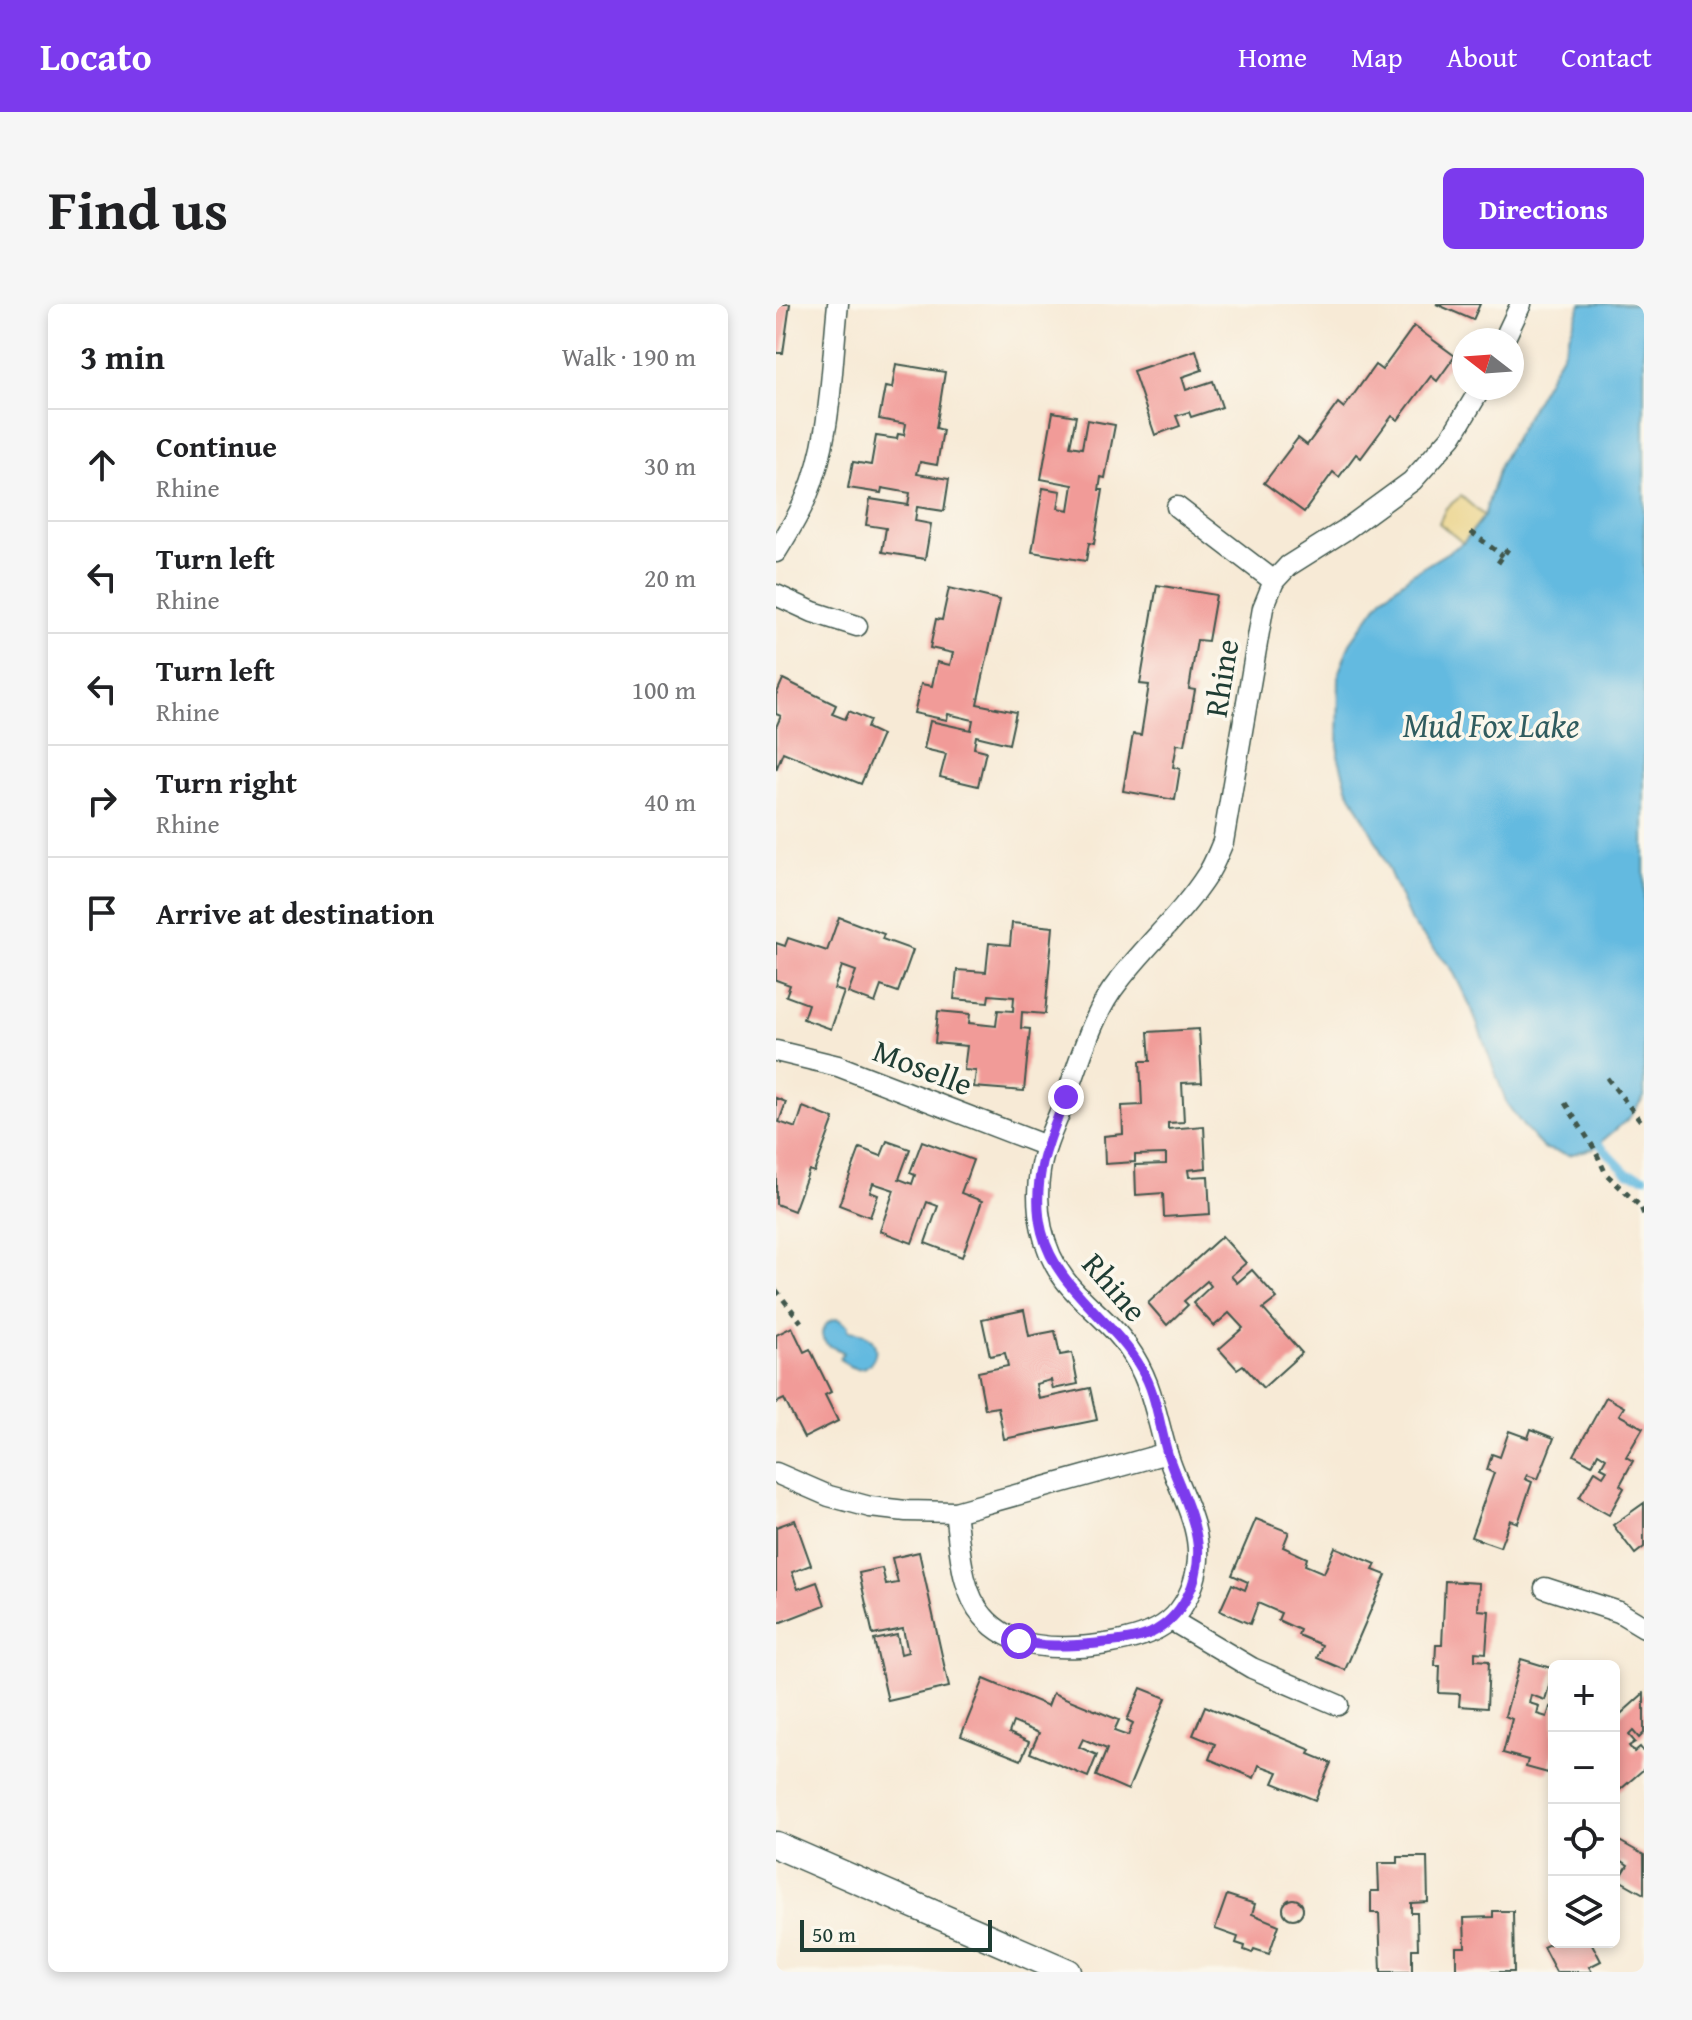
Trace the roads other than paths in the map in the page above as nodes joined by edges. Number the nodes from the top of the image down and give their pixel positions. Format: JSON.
{"nodes":[{"id":1,"x":838,"y":304,"type":"edge"},
{"id":2,"x":1521,"y":304,"type":"edge"},
{"id":3,"x":1510,"y":328,"type":"edge"},
{"id":4,"x":1474,"y":400,"type":"edge"},
{"id":5,"x":1177,"y":507,"type":"dead end"},
{"id":6,"x":776,"y":552,"type":"edge"},
{"id":7,"x":1274,"y":581,"type":"junction"},
{"id":8,"x":776,"y":595,"type":"edge"},
{"id":9,"x":857,"y":626,"type":"dead end"},
{"id":10,"x":776,"y":1051,"type":"edge"},
{"id":11,"x":1046,"y":1146,"type":"junction"},
{"id":12,"x":1167,"y":1453,"type":"junction"},
{"id":13,"x":776,"y":1473,"type":"edge"},
{"id":14,"x":955,"y":1512,"type":"junction"},
{"id":15,"x":1545,"y":1588,"type":"dead end"},
{"id":16,"x":1171,"y":1620,"type":"junction"},
{"id":17,"x":1644,"y":1627,"type":"edge"},
{"id":18,"x":1338,"y":1705,"type":"dead end"},
{"id":19,"x":776,"y":1845,"type":"edge"},
{"id":20,"x":1068,"y":1972,"type":"edge"}],
"edges":[{"from":1,"to":6,"type":"street"},
{"from":2,"to":3,"type":"street"},
{"from":4,"to":7,"type":"street"},
{"from":5,"to":7,"type":"street"},
{"from":7,"to":11,"type":"street","name":"Rhine"},
{"from":8,"to":9,"type":"street"},
{"from":10,"to":11,"type":"street","name":"Moselle"},
{"from":11,"to":12,"type":"street","name":"Rhine"},
{"from":12,"to":14,"type":"street"},
{"from":12,"to":16,"type":"street","name":"Rhine"},
{"from":13,"to":14,"type":"street"},
{"from":14,"to":16,"type":"street"},
{"from":15,"to":17,"type":"street"},
{"from":16,"to":18,"type":"street"},
{"from":19,"to":20,"type":"street"}]}
